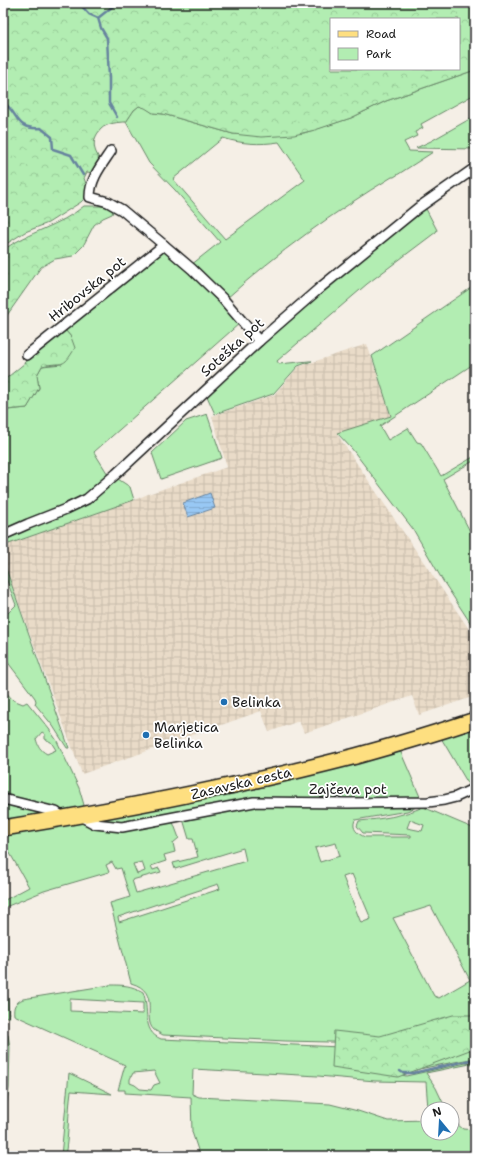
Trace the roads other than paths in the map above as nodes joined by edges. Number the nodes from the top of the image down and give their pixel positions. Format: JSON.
{"nodes":[{"id":1,"x":111,"y":151,"type":"dead end"},
{"id":2,"x":475,"y":168,"type":"edge"},
{"id":3,"x":164,"y":245,"type":"junction"},
{"id":4,"x":259,"y":341,"type":"junction"},
{"id":5,"x":27,"y":355,"type":"dead end"},
{"id":6,"x":3,"y":535,"type":"edge"},
{"id":7,"x":475,"y":720,"type":"edge"},
{"id":8,"x":475,"y":788,"type":"edge"},
{"id":9,"x":3,"y":799,"type":"edge"},
{"id":10,"x":80,"y":816,"type":"junction"},
{"id":11,"x":64,"y":818,"type":"junction"},
{"id":12,"x":3,"y":828,"type":"edge"}],
"edges":[{"from":1,"to":3,"type":"street"},
{"from":2,"to":4,"type":"street","name":"Soteška pot"},
{"from":3,"to":4,"type":"street"},
{"from":3,"to":5,"type":"street","name":"Hribovska pot"},
{"from":4,"to":6,"type":"street","name":"Soteška pot"},
{"from":7,"to":10,"type":"main road","name":"Zasavska cesta"},
{"from":8,"to":10,"type":"street","name":"Zajčeva pot"},
{"from":9,"to":11,"type":"street"},
{"from":10,"to":11,"type":"main road","name":"Zasavska cesta"},
{"from":11,"to":12,"type":"main road","name":"Zasavska cesta"}]}
